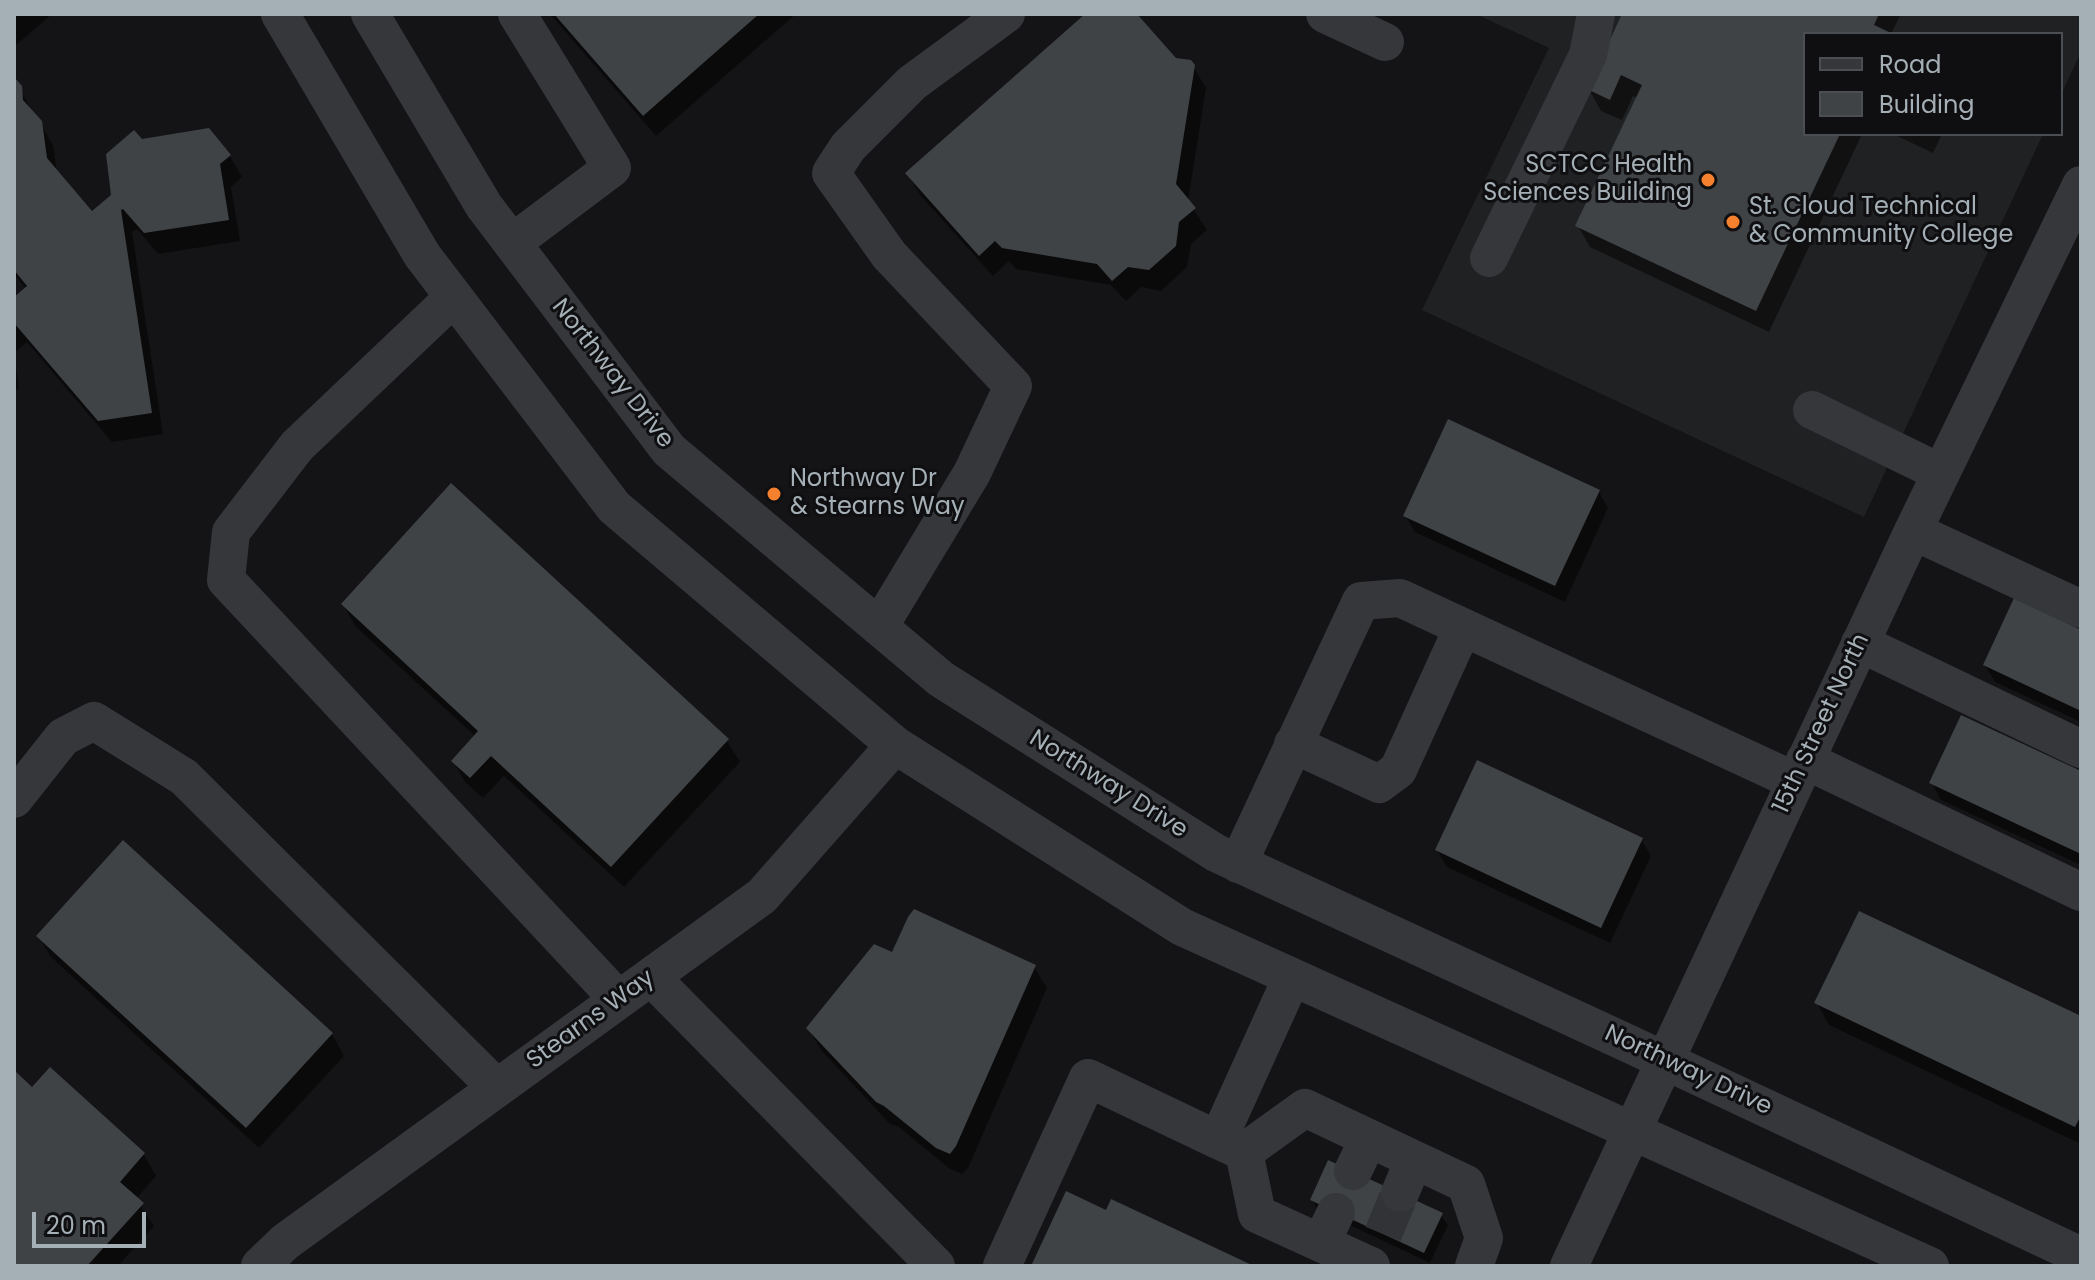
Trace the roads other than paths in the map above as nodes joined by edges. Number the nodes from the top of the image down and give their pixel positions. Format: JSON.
{"nodes":[{"id":1,"x":280,"y":14,"type":"edge"},
{"id":2,"x":371,"y":14,"type":"edge"},
{"id":3,"x":517,"y":14,"type":"edge"},
{"id":4,"x":1006,"y":14,"type":"edge"},
{"id":5,"x":1325,"y":14,"type":"edge"},
{"id":6,"x":1596,"y":14,"type":"edge"},
{"id":7,"x":1385,"y":42,"type":"dead end"},
{"id":8,"x":2081,"y":185,"type":"edge"},
{"id":9,"x":512,"y":243,"type":"junction"},
{"id":10,"x":1489,"y":258,"type":"dead end"},
{"id":11,"x":454,"y":297,"type":"junction"},
{"id":12,"x":1812,"y":410,"type":"dead end"},
{"id":13,"x":1941,"y":473,"type":"junction"},
{"id":14,"x":1913,"y":531,"type":"junction"},
{"id":15,"x":2081,"y":609,"type":"edge"},
{"id":16,"x":879,"y":627,"type":"junction"},
{"id":17,"x":1463,"y":627,"type":"junction"},
{"id":18,"x":1860,"y":643,"type":"junction"},
{"id":19,"x":1293,"y":744,"type":"junction"},
{"id":20,"x":895,"y":745,"type":"junction"},
{"id":21,"x":2081,"y":749,"type":"edge"},
{"id":22,"x":1800,"y":770,"type":"junction"},
{"id":23,"x":14,"y":799,"type":"edge"},
{"id":24,"x":1238,"y":864,"type":"junction"},
{"id":25,"x":2081,"y":892,"type":"edge"},
{"id":26,"x":651,"y":977,"type":"junction"},
{"id":27,"x":1292,"y":977,"type":"junction"},
{"id":28,"x":619,"y":1000,"type":"junction"},
{"id":29,"x":1664,"y":1059,"type":"junction"},
{"id":30,"x":497,"y":1088,"type":"junction"},
{"id":31,"x":1631,"y":1132,"type":"junction"},
{"id":32,"x":1231,"y":1146,"type":"junction"},
{"id":33,"x":1374,"y":1255,"type":"edge"},
{"id":34,"x":2081,"y":1256,"type":"edge"},
{"id":35,"x":260,"y":1266,"type":"edge"},
{"id":36,"x":936,"y":1266,"type":"edge"},
{"id":37,"x":1002,"y":1266,"type":"edge"},
{"id":38,"x":1474,"y":1266,"type":"edge"},
{"id":39,"x":1569,"y":1266,"type":"edge"},
{"id":40,"x":1930,"y":1266,"type":"edge"}],
"edges":[{"from":1,"to":11,"type":"street"},
{"from":2,"to":9,"type":"street","name":"Northway Drive"},
{"from":3,"to":9,"type":"street"},
{"from":4,"to":16,"type":"street"},
{"from":5,"to":7,"type":"street"},
{"from":6,"to":10,"type":"street"},
{"from":8,"to":13,"type":"street","name":"15th Street North"},
{"from":9,"to":16,"type":"street","name":"Northway Drive"},
{"from":11,"to":20,"type":"street"},
{"from":11,"to":28,"type":"street"},
{"from":12,"to":13,"type":"street"},
{"from":13,"to":14,"type":"street","name":"15th Street North"},
{"from":14,"to":15,"type":"street"},
{"from":14,"to":18,"type":"street","name":"15th Street North"},
{"from":16,"to":24,"type":"street","name":"Northway Drive"},
{"from":17,"to":19,"type":"street"},
{"from":17,"to":19,"type":"street"},
{"from":17,"to":22,"type":"street"},
{"from":18,"to":21,"type":"street"},
{"from":18,"to":22,"type":"street","name":"15th Street North"},
{"from":19,"to":24,"type":"street"},
{"from":20,"to":26,"type":"street","name":"Stearns Way"},
{"from":20,"to":27,"type":"street"},
{"from":22,"to":25,"type":"street"},
{"from":22,"to":29,"type":"street","name":"15th Street North"},
{"from":23,"to":30,"type":"street"},
{"from":24,"to":29,"type":"street","name":"Northway Drive"},
{"from":26,"to":28,"type":"street","name":"Stearns Way"},
{"from":26,"to":36,"type":"street"},
{"from":27,"to":31,"type":"street"},
{"from":27,"to":32,"type":"street"},
{"from":28,"to":30,"type":"street","name":"Stearns Way"},
{"from":29,"to":31,"type":"street","name":"15th Street North"},
{"from":29,"to":34,"type":"street","name":"Northway Drive"},
{"from":30,"to":35,"type":"street","name":"Stearns Way"},
{"from":31,"to":39,"type":"street","name":"15th Street North"},
{"from":31,"to":40,"type":"street"},
{"from":32,"to":33,"type":"street"},
{"from":32,"to":37,"type":"street"},
{"from":32,"to":38,"type":"street"}]}
